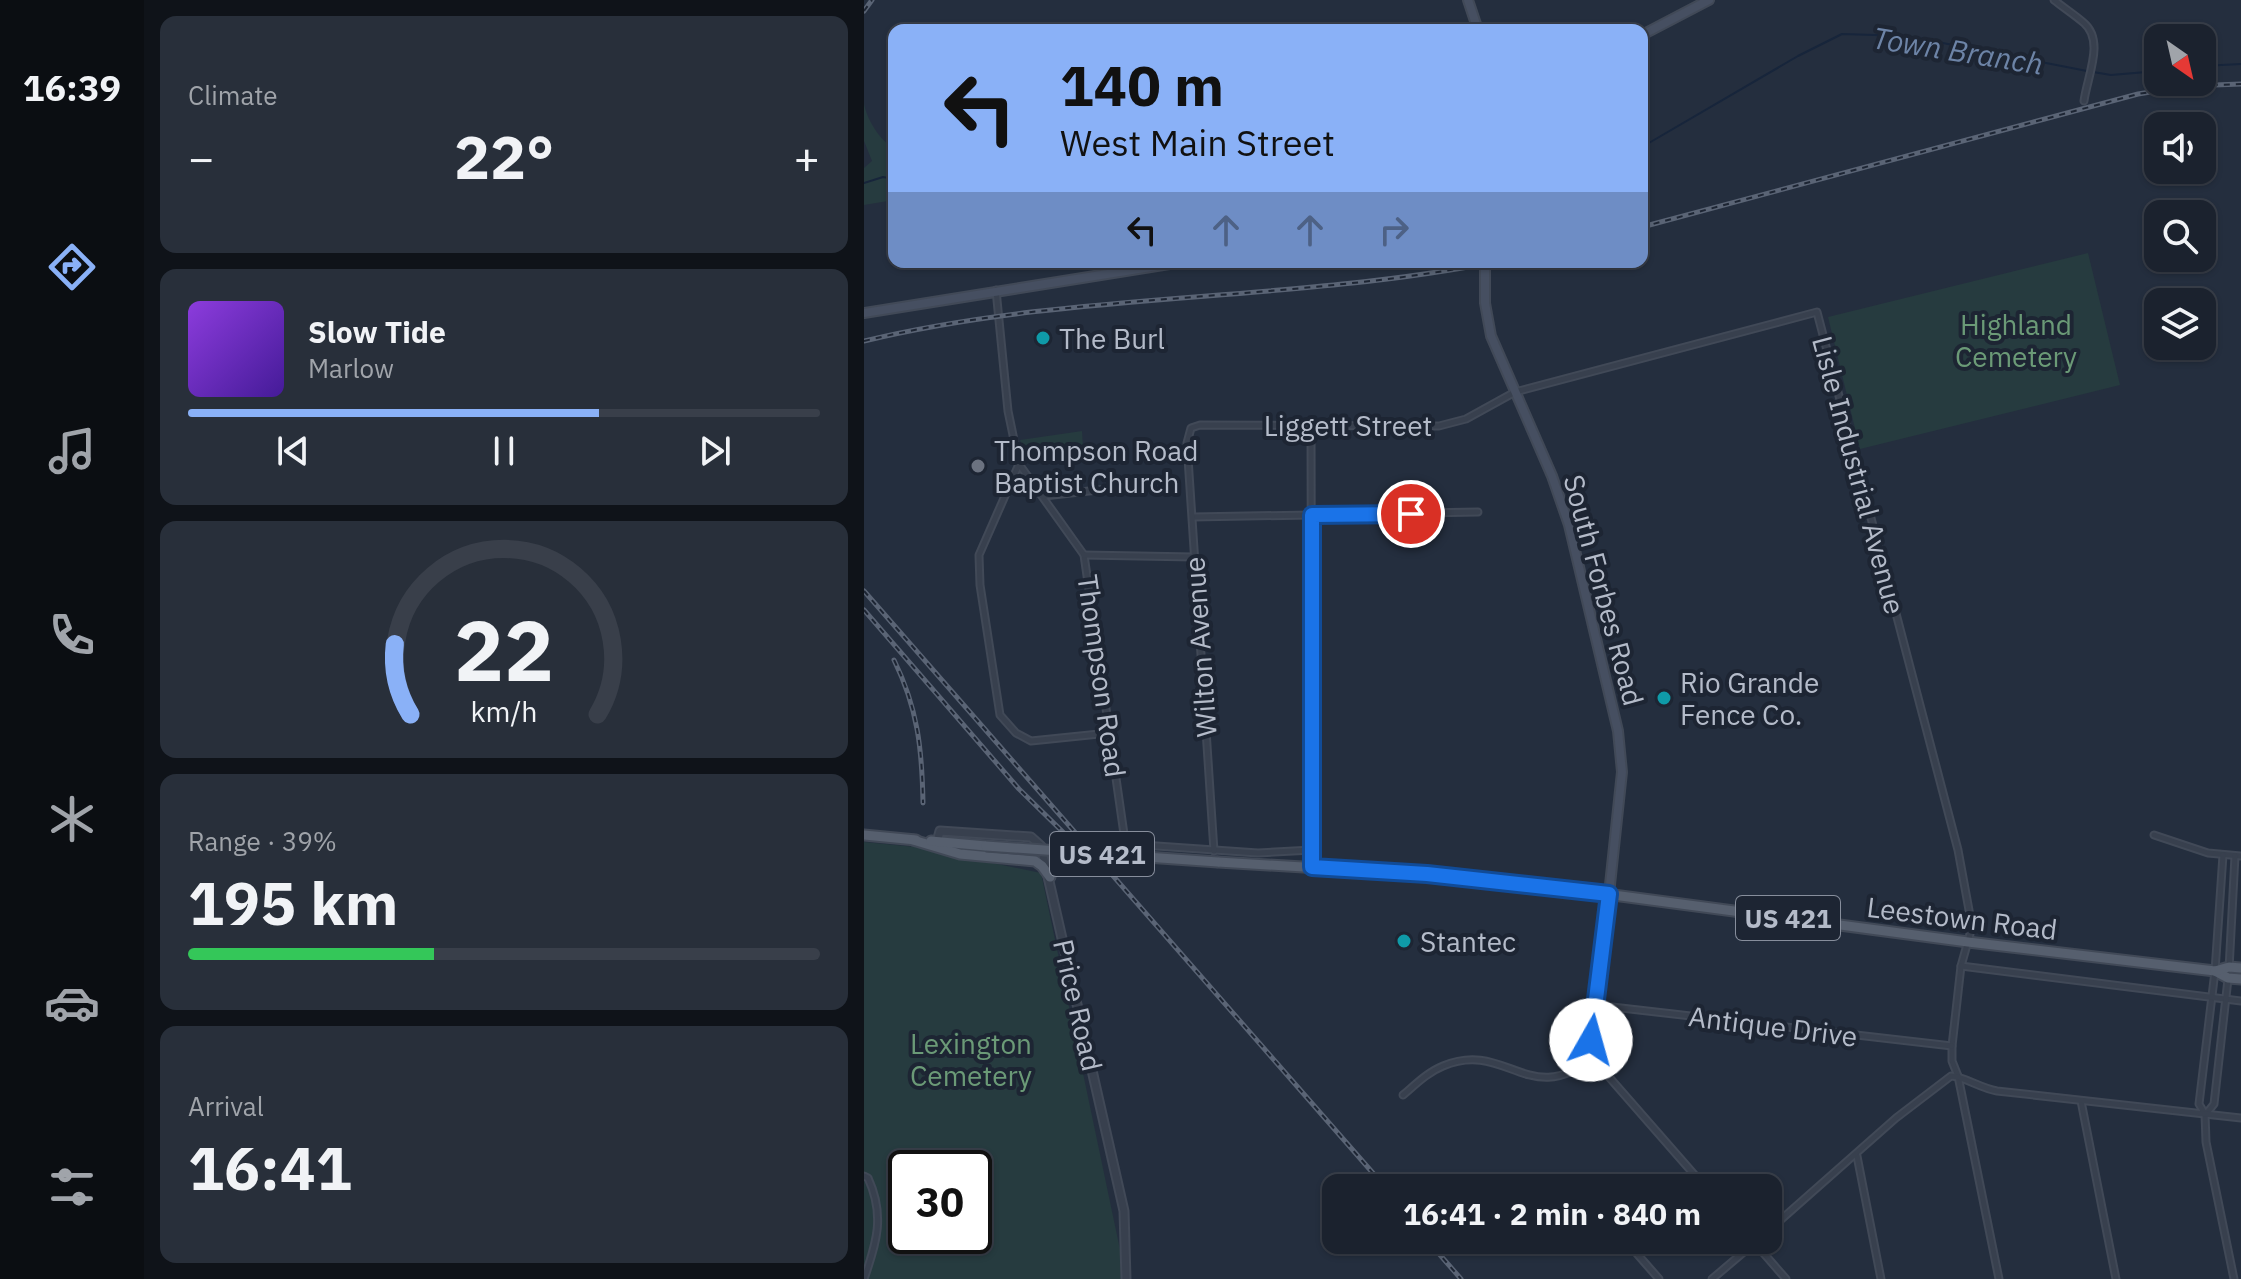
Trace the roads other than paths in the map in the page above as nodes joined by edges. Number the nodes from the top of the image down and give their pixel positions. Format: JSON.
{"nodes":[{"id":1,"x":1468,"y":0,"type":"edge"},
{"id":2,"x":1709,"y":0,"type":"edge"},
{"id":3,"x":2054,"y":0,"type":"edge"},
{"id":4,"x":1476,"y":24,"type":"edge"},
{"id":5,"x":1648,"y":32,"type":"edge"},
{"id":6,"x":2084,"y":101,"type":"dead end"},
{"id":7,"x":1155,"y":268,"type":"edge"},
{"id":8,"x":1485,"y":268,"type":"edge"},
{"id":9,"x":996,"y":290,"type":"junction"},
{"id":10,"x":864,"y":313,"type":"edge"},
{"id":11,"x":1515,"y":392,"type":"junction"},
{"id":12,"x":1311,"y":426,"type":"junction"},
{"id":13,"x":1187,"y":443,"type":"joint"},
{"id":14,"x":1019,"y":464,"type":"junction"},
{"id":15,"x":1116,"y":488,"type":"dead end"},
{"id":16,"x":1044,"y":496,"type":"junction"},
{"id":17,"x":1478,"y":512,"type":"dead end"},
{"id":18,"x":1312,"y":515,"type":"junction"},
{"id":19,"x":1193,"y":517,"type":"junction"},
{"id":20,"x":1084,"y":555,"type":"junction"},
{"id":21,"x":1194,"y":557,"type":"junction"},
{"id":22,"x":1109,"y":733,"type":"junction"},
{"id":23,"x":864,"y":835,"type":"edge"},
{"id":24,"x":2154,"y":835,"type":"dead end"},
{"id":25,"x":913,"y":840,"type":"junction"},
{"id":26,"x":937,"y":842,"type":"junction"},
{"id":27,"x":1312,"y":850,"type":"junction"},
{"id":28,"x":1214,"y":851,"type":"junction"},
{"id":29,"x":2223,"y":855,"type":"junction"},
{"id":30,"x":2238,"y":856,"type":"edge"},
{"id":31,"x":1312,"y":867,"type":"junction"},
{"id":32,"x":1050,"y":877,"type":"junction"},
{"id":33,"x":1609,"y":894,"type":"junction"},
{"id":34,"x":1968,"y":942,"type":"junction"},
{"id":35,"x":1961,"y":966,"type":"junction"},
{"id":36,"x":2229,"y":967,"type":"junction"},
{"id":37,"x":2241,"y":968,"type":"edge"},
{"id":38,"x":2215,"y":971,"type":"junction"},
{"id":39,"x":2228,"y":978,"type":"junction"},
{"id":40,"x":2241,"y":979,"type":"edge"},
{"id":41,"x":2213,"y":999,"type":"junction"},
{"id":42,"x":2226,"y":1000,"type":"junction"},
{"id":43,"x":2241,"y":1001,"type":"edge"},
{"id":44,"x":1595,"y":1005,"type":"junction"},
{"id":45,"x":1952,"y":1046,"type":"junction"},
{"id":46,"x":1595,"y":1056,"type":"junction"},
{"id":47,"x":1958,"y":1076,"type":"junction"},
{"id":48,"x":1403,"y":1095,"type":"dead end"},
{"id":49,"x":2081,"y":1101,"type":"junction"},
{"id":50,"x":2205,"y":1114,"type":"junction"},
{"id":51,"x":2241,"y":1118,"type":"edge"},
{"id":52,"x":1856,"y":1155,"type":"junction"},
{"id":53,"x":1694,"y":1174,"type":"edge"},
{"id":54,"x":864,"y":1176,"type":"edge"},
{"id":55,"x":1782,"y":1219,"type":"edge"},
{"id":56,"x":1637,"y":1254,"type":"edge"},
{"id":57,"x":1740,"y":1254,"type":"edge"},
{"id":58,"x":1766,"y":1254,"type":"edge"},
{"id":59,"x":864,"y":1279,"type":"edge"},
{"id":60,"x":1126,"y":1279,"type":"edge"},
{"id":61,"x":1659,"y":1279,"type":"edge"},
{"id":62,"x":1712,"y":1279,"type":"edge"},
{"id":63,"x":1786,"y":1279,"type":"edge"},
{"id":64,"x":1881,"y":1279,"type":"edge"},
{"id":65,"x":1999,"y":1279,"type":"edge"},
{"id":66,"x":2116,"y":1279,"type":"edge"},
{"id":67,"x":2234,"y":1279,"type":"edge"}],
"edges":[{"from":1,"to":4,"type":"main road"},
{"from":2,"to":5,"type":"main road"},
{"from":3,"to":6,"type":"street"},
{"from":7,"to":9,"type":"main road"},
{"from":8,"to":11,"type":"main road","name":"South Forbes Road"},
{"from":9,"to":10,"type":"main road"},
{"from":9,"to":14,"type":"street","name":"Thompson Road"},
{"from":11,"to":12,"type":"street","name":"Liggett Street"},
{"from":11,"to":33,"type":"main road","name":"South Forbes Road"},
{"from":11,"to":34,"type":"street","name":"Lisle Industrial Avenue"},
{"from":12,"to":13,"type":"street","name":"Liggett Street"},
{"from":12,"to":18,"type":"street"},
{"from":13,"to":19,"type":"street","name":"Wilton Avenue"},
{"from":14,"to":16,"type":"street","name":"Thompson Road"},
{"from":14,"to":22,"type":"street"},
{"from":15,"to":16,"type":"street"},
{"from":16,"to":20,"type":"street","name":"Thompson Road"},
{"from":17,"to":18,"type":"street"},
{"from":18,"to":19,"type":"street"},
{"from":18,"to":27,"type":"street"},
{"from":19,"to":21,"type":"street","name":"Wilton Avenue"},
{"from":20,"to":21,"type":"street"},
{"from":20,"to":22,"type":"street","name":"Thompson Road"},
{"from":21,"to":28,"type":"street","name":"Wilton Avenue"},
{"from":22,"to":28,"type":"street","name":"Thompson Road"},
{"from":23,"to":25,"type":"main road","number":"US 421"},
{"from":24,"to":29,"type":"street"},
{"from":25,"to":26,"type":"main road","number":"US 421"},
{"from":25,"to":32,"type":"main road"},
{"from":26,"to":31,"type":"main road","number":"US 421","bridge":true},
{"from":26,"to":32,"type":"street","name":"Price Road"},
{"from":27,"to":28,"type":"street"},
{"from":27,"to":31,"type":"street"},
{"from":29,"to":30,"type":"street"},
{"from":29,"to":38,"type":"street"},
{"from":30,"to":36,"type":"street"},
{"from":31,"to":33,"type":"main road","number":"US 421"},
{"from":32,"to":60,"type":"street","name":"Price Road"},
{"from":33,"to":34,"type":"main road","name":"Leestown Road","number":"US 421"},
{"from":33,"to":44,"type":"street"},
{"from":34,"to":35,"type":"street"},
{"from":34,"to":38,"type":"main road","name":"Leestown Road","number":"US 421"},
{"from":35,"to":41,"type":"street"},
{"from":35,"to":45,"type":"street"},
{"from":36,"to":37,"type":"main road","name":"Leestown Road","number":"US 421"},
{"from":36,"to":38,"type":"main road","name":"Leestown Road","number":"US 421"},
{"from":36,"to":39,"type":"street"},
{"from":38,"to":39,"type":"main road","name":"Leestown Road","number":"US 421"},
{"from":38,"to":41,"type":"street"},
{"from":39,"to":40,"type":"main road","name":"Leestown Road","number":"US 421"},
{"from":39,"to":42,"type":"street"},
{"from":41,"to":42,"type":"street"},
{"from":41,"to":50,"type":"street"},
{"from":42,"to":43,"type":"street"},
{"from":42,"to":50,"type":"street"},
{"from":44,"to":45,"type":"street","name":"Antique Drive"},
{"from":44,"to":46,"type":"street"},
{"from":45,"to":47,"type":"street"},
{"from":46,"to":48,"type":"street"},
{"from":46,"to":53,"type":"street"},
{"from":47,"to":49,"type":"street"},
{"from":47,"to":52,"type":"street"},
{"from":47,"to":65,"type":"street"},
{"from":49,"to":50,"type":"street"},
{"from":49,"to":66,"type":"street"},
{"from":50,"to":51,"type":"street"},
{"from":50,"to":67,"type":"street"},
{"from":52,"to":55,"type":"street"},
{"from":52,"to":64,"type":"street"},
{"from":54,"to":59,"type":"street"},
{"from":56,"to":61,"type":"street"},
{"from":57,"to":62,"type":"street"},
{"from":58,"to":63,"type":"street"}]}
